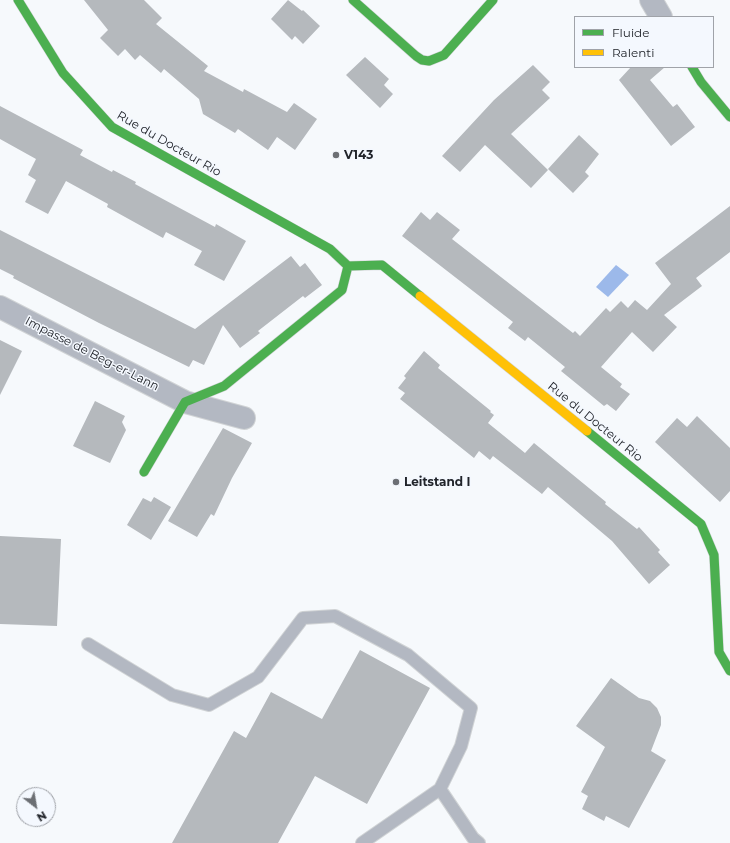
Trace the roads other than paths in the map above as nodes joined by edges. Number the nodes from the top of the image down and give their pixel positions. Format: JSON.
{"nodes":[{"id":1,"x":18,"y":0,"type":"edge"},
{"id":2,"x":352,"y":0,"type":"edge"},
{"id":3,"x":494,"y":0,"type":"edge"},
{"id":4,"x":651,"y":0,"type":"edge"},
{"id":5,"x":660,"y":16,"type":"edge"},
{"id":6,"x":693,"y":68,"type":"edge"},
{"id":7,"x":730,"y":117,"type":"edge"},
{"id":8,"x":348,"y":266,"type":"junction"},
{"id":9,"x":0,"y":307,"type":"edge"},
{"id":10,"x":185,"y":402,"type":"junction"},
{"id":11,"x":244,"y":418,"type":"dead end"},
{"id":12,"x":144,"y":472,"type":"dead end"},
{"id":13,"x":88,"y":644,"type":"dead end"},
{"id":14,"x":730,"y":671,"type":"edge"},
{"id":15,"x":440,"y":789,"type":"junction"},
{"id":16,"x":362,"y":843,"type":"edge"},
{"id":17,"x":479,"y":843,"type":"edge"}],
"edges":[{"from":1,"to":8,"type":"street","name":"Rue du Docteur Rio"},
{"from":2,"to":3,"type":"street"},
{"from":4,"to":5,"type":"street"},
{"from":6,"to":7,"type":"street"},
{"from":8,"to":10,"type":"street"},
{"from":8,"to":14,"type":"street","name":"Rue du Docteur Rio"},
{"from":9,"to":10,"type":"street","name":"Impasse de Beg-er-Lann"},
{"from":10,"to":11,"type":"street","name":"Impasse de Beg-er-Lann"},
{"from":10,"to":12,"type":"street"},
{"from":13,"to":15,"type":"lane"},
{"from":15,"to":16,"type":"lane"},
{"from":15,"to":17,"type":"lane"}]}
